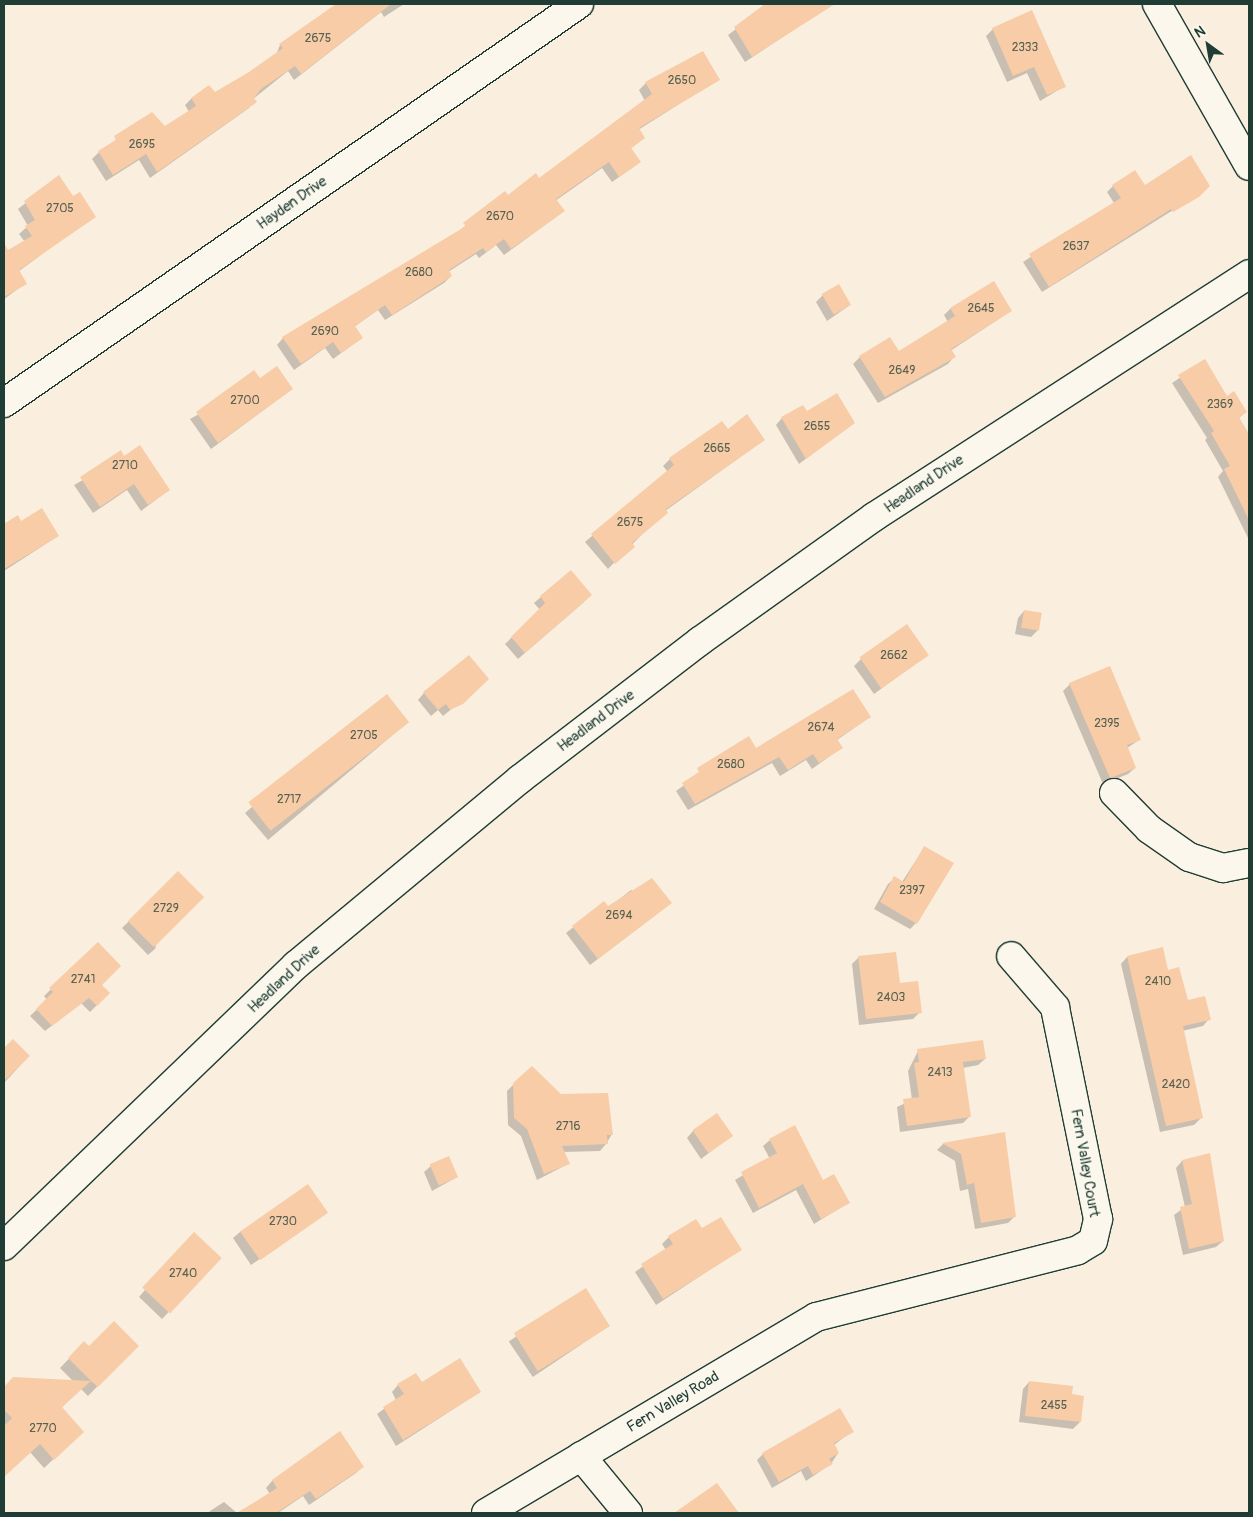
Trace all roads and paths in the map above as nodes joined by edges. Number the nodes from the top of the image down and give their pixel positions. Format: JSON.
{"nodes":[{"id":1,"x":579,"y":4,"type":"edge"},
{"id":2,"x":1157,"y":4,"type":"edge"},
{"id":3,"x":1249,"y":166,"type":"edge"},
{"id":4,"x":1249,"y":274,"type":"edge"},
{"id":5,"x":4,"y":402,"type":"edge"},
{"id":6,"x":1114,"y":793,"type":"dead end"},
{"id":7,"x":1249,"y":863,"type":"edge"},
{"id":8,"x":1011,"y":956,"type":"dead end"},
{"id":9,"x":4,"y":1246,"type":"edge"},
{"id":10,"x":866,"y":1304,"type":"joint"},
{"id":11,"x":581,"y":1456,"type":"junction"},
{"id":12,"x":486,"y":1513,"type":"edge"},
{"id":13,"x":628,"y":1513,"type":"edge"}],
"edges":[{"from":1,"to":5,"type":"street","name":"Hayden Drive"},
{"from":2,"to":3,"type":"street"},
{"from":4,"to":9,"type":"street","name":"Headland Drive"},
{"from":6,"to":7,"type":"street"},
{"from":8,"to":10,"type":"street","name":"Fern Valley Court"},
{"from":10,"to":11,"type":"street","name":"Fern Valley Road"},
{"from":11,"to":12,"type":"street","name":"Fern Valley Road"},
{"from":11,"to":13,"type":"street"}]}
